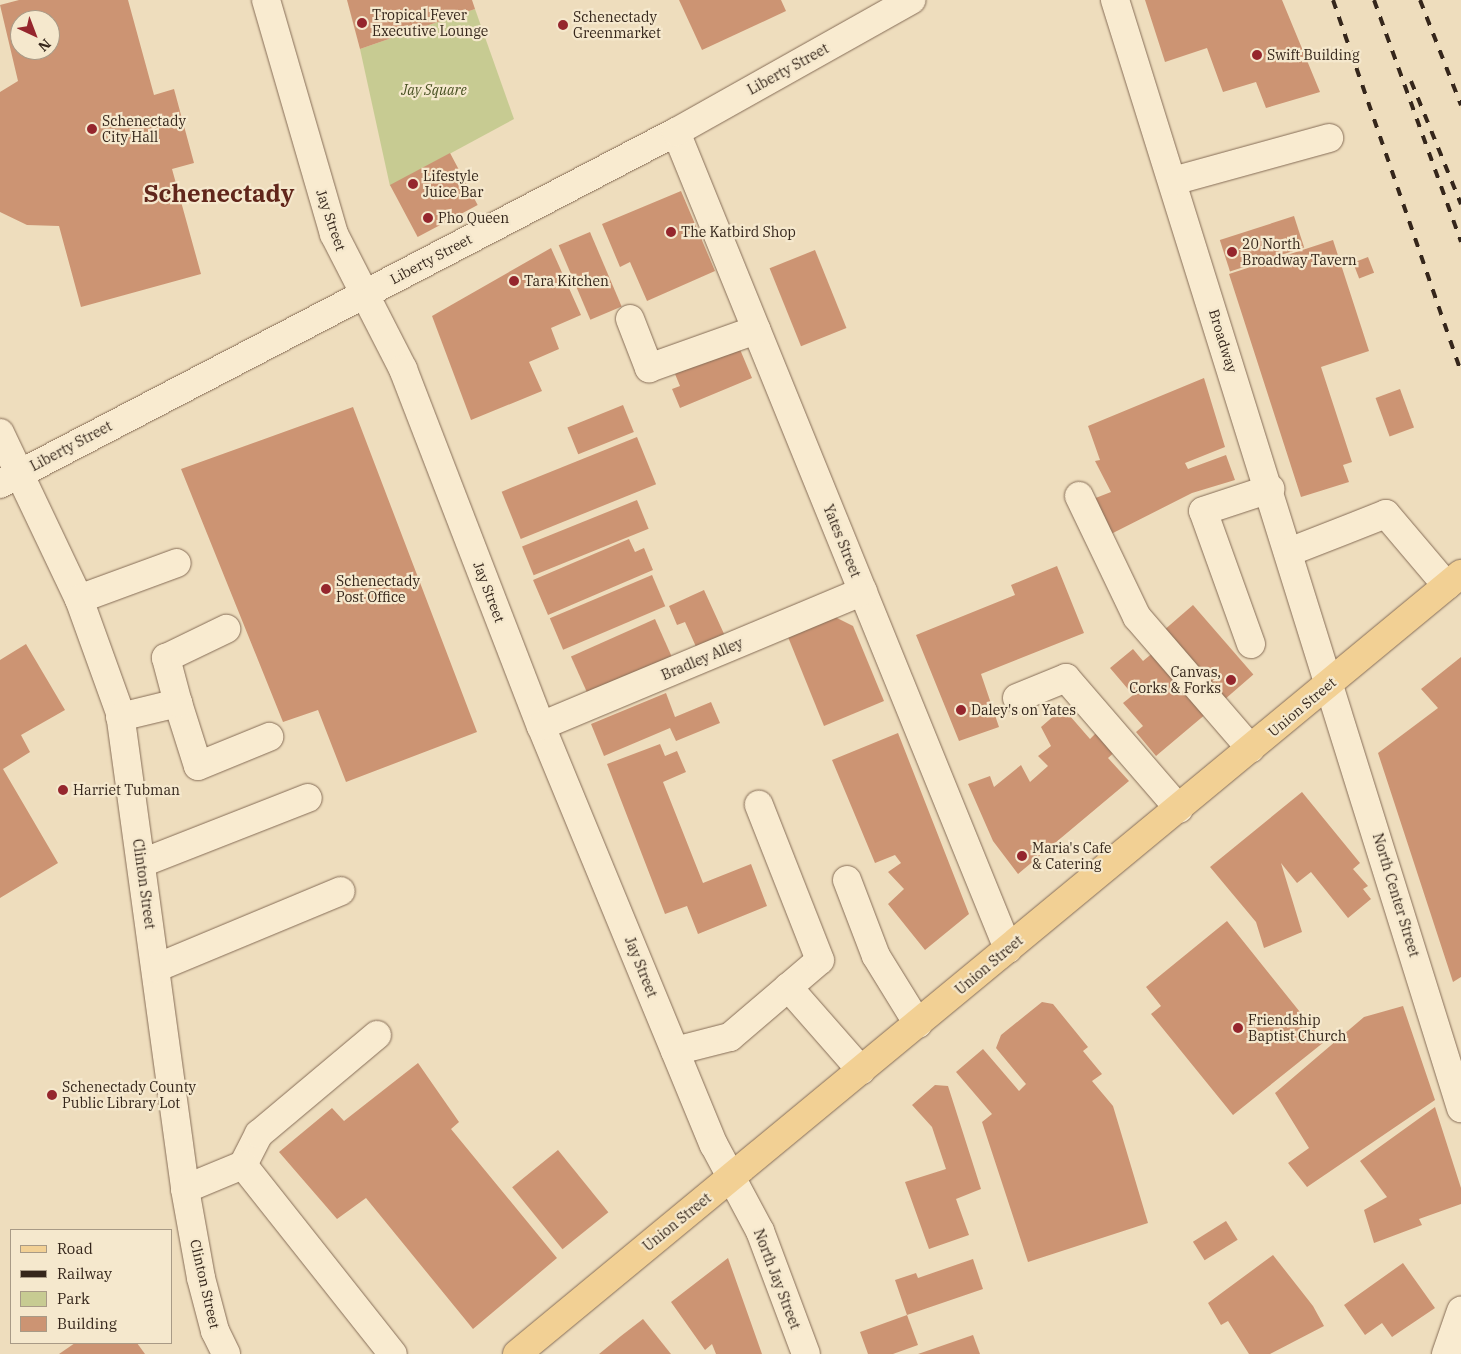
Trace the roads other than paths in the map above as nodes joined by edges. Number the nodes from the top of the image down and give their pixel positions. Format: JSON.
{"nodes":[{"id":1,"x":266,"y":0,"type":"edge"},
{"id":2,"x":911,"y":0,"type":"edge"},
{"id":3,"x":1116,"y":0,"type":"edge"},
{"id":4,"x":878,"y":8,"type":"edge"},
{"id":5,"x":676,"y":132,"type":"junction"},
{"id":6,"x":1329,"y":138,"type":"dead end"},
{"id":7,"x":1173,"y":181,"type":"junction"},
{"id":8,"x":366,"y":293,"type":"junction"},
{"id":9,"x":630,"y":319,"type":"dead end"},
{"id":10,"x":756,"y":330,"type":"junction"},
{"id":11,"x":0,"y":433,"type":"edge"},
{"id":12,"x":10,"y":479,"type":"edge"},
{"id":13,"x":1270,"y":489,"type":"junction"},
{"id":14,"x":1079,"y":496,"type":"dead end"},
{"id":15,"x":1289,"y":552,"type":"junction"},
{"id":16,"x":177,"y":563,"type":"dead end"},
{"id":17,"x":1454,"y":580,"type":"edge"},
{"id":18,"x":863,"y":591,"type":"junction"},
{"id":19,"x":79,"y":599,"type":"junction"},
{"id":20,"x":226,"y":629,"type":"dead end"},
{"id":21,"x":1251,"y":644,"type":"dead end"},
{"id":22,"x":1330,"y":683,"type":"junction"},
{"id":23,"x":1017,"y":698,"type":"dead end"},
{"id":24,"x":178,"y":703,"type":"junction"},
{"id":25,"x":120,"y":717,"type":"junction"},
{"id":26,"x":541,"y":726,"type":"junction"},
{"id":27,"x":269,"y":737,"type":"dead end"},
{"id":28,"x":1251,"y":749,"type":"junction"},
{"id":29,"x":308,"y":798,"type":"dead end"},
{"id":30,"x":759,"y":805,"type":"dead end"},
{"id":31,"x":1179,"y":809,"type":"junction"},
{"id":32,"x":142,"y":863,"type":"junction"},
{"id":33,"x":847,"y":880,"type":"dead end"},
{"id":34,"x":341,"y":891,"type":"dead end"},
{"id":35,"x":1008,"y":949,"type":"junction"},
{"id":36,"x":156,"y":968,"type":"junction"},
{"id":37,"x":788,"y":987,"type":"junction"},
{"id":38,"x":918,"y":1024,"type":"junction"},
{"id":39,"x":377,"y":1035,"type":"dead end"},
{"id":40,"x":675,"y":1051,"type":"junction"},
{"id":41,"x":861,"y":1070,"type":"junction"},
{"id":42,"x":1461,"y":1108,"type":"edge"},
{"id":43,"x":243,"y":1166,"type":"junction"},
{"id":44,"x":730,"y":1179,"type":"junction"},
{"id":45,"x":185,"y":1189,"type":"junction"},
{"id":46,"x":1461,"y":1311,"type":"edge"},
{"id":47,"x":226,"y":1354,"type":"edge"},
{"id":48,"x":393,"y":1354,"type":"edge"},
{"id":49,"x":517,"y":1354,"type":"edge"},
{"id":50,"x":806,"y":1354,"type":"edge"},
{"id":51,"x":1446,"y":1354,"type":"edge"}],
"edges":[{"from":1,"to":8,"type":"street","name":"Jay Street"},
{"from":2,"to":4,"type":"street","name":"Liberty Street"},
{"from":3,"to":7,"type":"street","name":"Broadway"},
{"from":4,"to":5,"type":"street","name":"Liberty Street"},
{"from":5,"to":8,"type":"street","name":"Liberty Street"},
{"from":5,"to":10,"type":"street","name":"Yates Street"},
{"from":6,"to":7,"type":"street"},
{"from":7,"to":13,"type":"street","name":"Broadway"},
{"from":8,"to":12,"type":"street","name":"Liberty Street"},
{"from":8,"to":26,"type":"street","name":"Jay Street"},
{"from":9,"to":10,"type":"street"},
{"from":10,"to":18,"type":"street","name":"Yates Street"},
{"from":11,"to":12,"type":"street","name":"Clinton Street"},
{"from":12,"to":19,"type":"street","name":"Clinton Street"},
{"from":13,"to":15,"type":"street","name":"Broadway"},
{"from":13,"to":21,"type":"street"},
{"from":14,"to":28,"type":"street"},
{"from":15,"to":17,"type":"street"},
{"from":15,"to":22,"type":"street","name":"Broadway"},
{"from":16,"to":19,"type":"street"},
{"from":17,"to":22,"type":"main road","name":"Union Street"},
{"from":18,"to":26,"type":"street","name":"Bradley Alley"},
{"from":18,"to":35,"type":"street","name":"Yates Street"},
{"from":19,"to":25,"type":"street","name":"Clinton Street"},
{"from":20,"to":24,"type":"street"},
{"from":22,"to":28,"type":"main road","name":"Union Street"},
{"from":22,"to":42,"type":"street","name":"North Center Street"},
{"from":23,"to":31,"type":"street"},
{"from":24,"to":25,"type":"street"},
{"from":24,"to":27,"type":"street"},
{"from":25,"to":32,"type":"street","name":"Clinton Street"},
{"from":26,"to":40,"type":"street","name":"Jay Street"},
{"from":28,"to":31,"type":"main road","name":"Union Street"},
{"from":29,"to":32,"type":"street"},
{"from":30,"to":37,"type":"street"},
{"from":31,"to":35,"type":"main road","name":"Union Street"},
{"from":32,"to":36,"type":"street","name":"Clinton Street"},
{"from":33,"to":38,"type":"street"},
{"from":34,"to":36,"type":"street"},
{"from":35,"to":38,"type":"main road","name":"Union Street"},
{"from":36,"to":45,"type":"street","name":"Clinton Street"},
{"from":37,"to":40,"type":"street"},
{"from":37,"to":41,"type":"street"},
{"from":38,"to":41,"type":"main road","name":"Union Street"},
{"from":39,"to":43,"type":"street"},
{"from":40,"to":44,"type":"street","name":"Jay Street"},
{"from":41,"to":44,"type":"main road","name":"Union Street"},
{"from":43,"to":45,"type":"street"},
{"from":43,"to":48,"type":"street"},
{"from":44,"to":49,"type":"main road","name":"Union Street"},
{"from":44,"to":50,"type":"street","name":"North Jay Street"},
{"from":45,"to":47,"type":"street","name":"Clinton Street"},
{"from":46,"to":51,"type":"street"}]}
